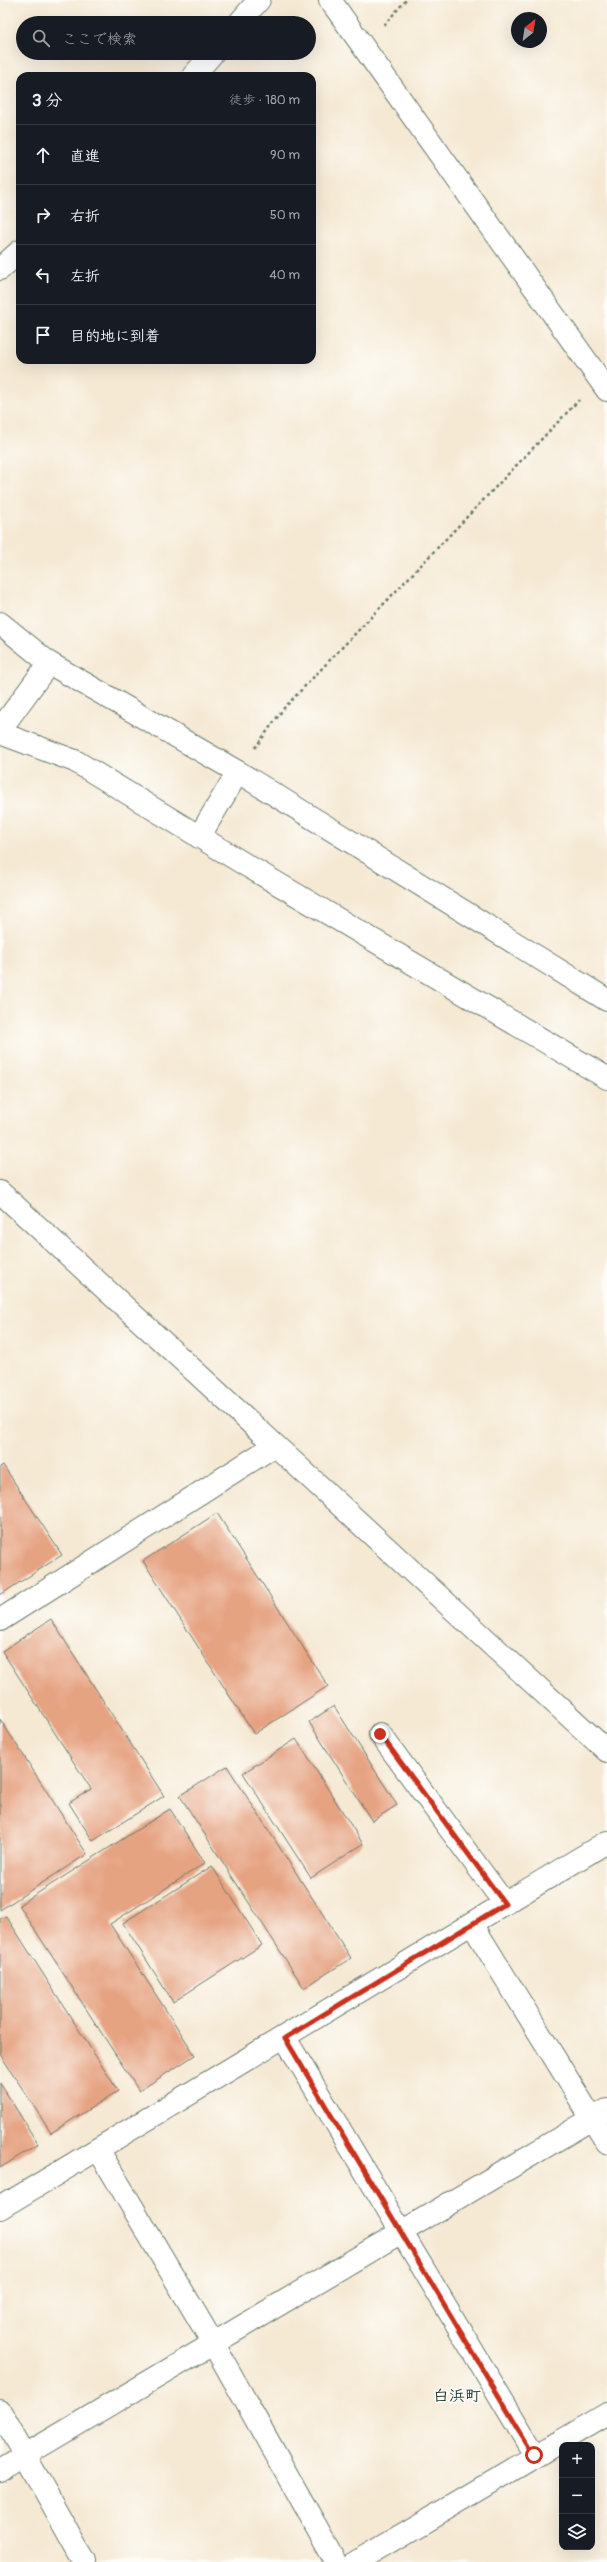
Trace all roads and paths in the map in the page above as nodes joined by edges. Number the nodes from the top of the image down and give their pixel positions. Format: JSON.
{"nodes":[{"id":1,"x":259,"y":0,"type":"edge"},
{"id":2,"x":330,"y":0,"type":"edge"},
{"id":3,"x":245,"y":16,"type":"edge"},
{"id":4,"x":207,"y":60,"type":"edge"},
{"id":5,"x":196,"y":72,"type":"edge"},
{"id":6,"x":16,"y":254,"type":"edge"},
{"id":7,"x":0,"y":269,"type":"edge"},
{"id":8,"x":603,"y":385,"type":"edge"},
{"id":9,"x":0,"y":623,"type":"edge"},
{"id":10,"x":49,"y":663,"type":"junction"},
{"id":11,"x":0,"y":732,"type":"edge"},
{"id":12,"x":238,"y":772,"type":"junction"},
{"id":13,"x":199,"y":837,"type":"junction"},
{"id":14,"x":607,"y":1000,"type":"edge"},
{"id":15,"x":607,"y":1078,"type":"edge"},
{"id":16,"x":0,"y":1192,"type":"edge"},
{"id":17,"x":274,"y":1446,"type":"junction"},
{"id":18,"x":0,"y":1620,"type":"edge"},
{"id":19,"x":380,"y":1734,"type":"dead end"},
{"id":20,"x":607,"y":1751,"type":"edge"},
{"id":21,"x":607,"y":1842,"type":"edge"},
{"id":22,"x":505,"y":1904,"type":"junction"},
{"id":23,"x":472,"y":1924,"type":"junction"},
{"id":24,"x":285,"y":2038,"type":"junction"},
{"id":25,"x":600,"y":2114,"type":"edge"},
{"id":26,"x":607,"y":2143,"type":"edge"},
{"id":27,"x":98,"y":2149,"type":"junction"},
{"id":28,"x":0,"y":2208,"type":"edge"},
{"id":29,"x":402,"y":2231,"type":"junction"},
{"id":30,"x":213,"y":2343,"type":"junction"},
{"id":31,"x":0,"y":2411,"type":"edge"},
{"id":32,"x":607,"y":2414,"type":"edge"},
{"id":33,"x":26,"y":2454,"type":"junction"},
{"id":34,"x":534,"y":2455,"type":"junction"},
{"id":35,"x":0,"y":2470,"type":"edge"},
{"id":36,"x":85,"y":2562,"type":"edge"},
{"id":37,"x":336,"y":2562,"type":"edge"},
{"id":38,"x":356,"y":2562,"type":"edge"}],
"edges":[{"from":1,"to":3,"type":"street"},
{"from":2,"to":8,"type":"street"},
{"from":4,"to":5,"type":"street"},
{"from":6,"to":7,"type":"street"},
{"from":8,"to":12,"type":"path"},
{"from":9,"to":10,"type":"street"},
{"from":10,"to":11,"type":"street"},
{"from":10,"to":12,"type":"street"},
{"from":11,"to":13,"type":"street"},
{"from":12,"to":13,"type":"street"},
{"from":12,"to":14,"type":"street"},
{"from":13,"to":15,"type":"street"},
{"from":16,"to":17,"type":"street"},
{"from":17,"to":18,"type":"street"},
{"from":17,"to":20,"type":"street"},
{"from":19,"to":22,"type":"street"},
{"from":21,"to":22,"type":"street"},
{"from":22,"to":23,"type":"street"},
{"from":23,"to":24,"type":"street"},
{"from":23,"to":25,"type":"street"},
{"from":24,"to":27,"type":"street"},
{"from":24,"to":29,"type":"street"},
{"from":25,"to":26,"type":"street"},
{"from":25,"to":29,"type":"street"},
{"from":27,"to":28,"type":"street"},
{"from":27,"to":30,"type":"street"},
{"from":29,"to":30,"type":"street"},
{"from":29,"to":34,"type":"street"},
{"from":30,"to":33,"type":"street"},
{"from":30,"to":37,"type":"street"},
{"from":31,"to":33,"type":"street"},
{"from":32,"to":34,"type":"street"},
{"from":33,"to":35,"type":"street"},
{"from":33,"to":36,"type":"street"},
{"from":34,"to":38,"type":"street"}]}
